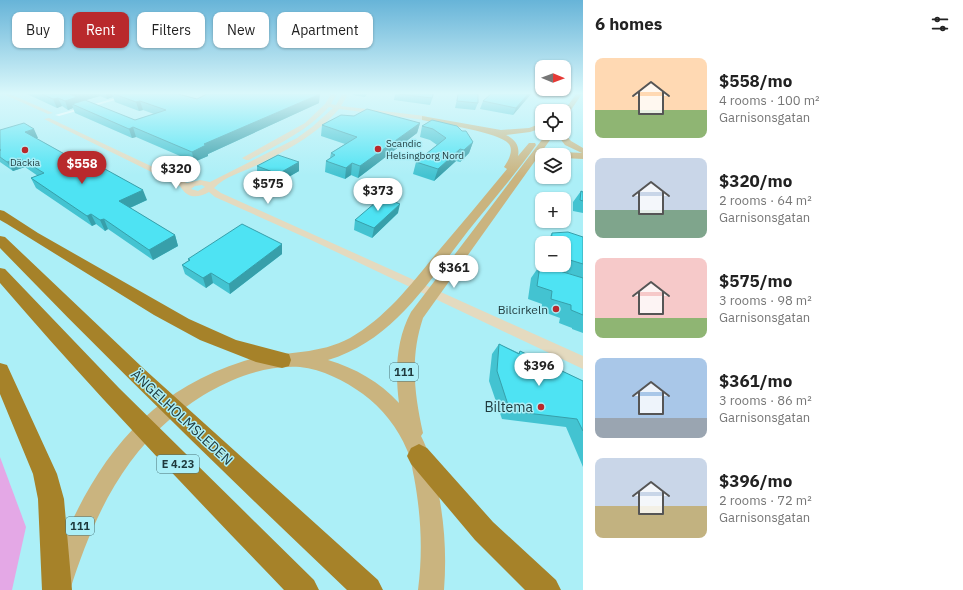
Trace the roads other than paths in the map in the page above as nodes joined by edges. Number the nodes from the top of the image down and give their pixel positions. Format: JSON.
{"nodes":[{"id":1,"x":60,"y":122,"type":"edge"},
{"id":2,"x":61,"y":122,"type":"edge"},
{"id":3,"x":308,"y":122,"type":"edge"},
{"id":4,"x":322,"y":122,"type":"edge"},
{"id":5,"x":444,"y":122,"type":"edge"},
{"id":6,"x":480,"y":128,"type":"junction"},
{"id":7,"x":535,"y":128,"type":"edge"},
{"id":8,"x":536,"y":140,"type":"edge"},
{"id":9,"x":546,"y":140,"type":"edge"},
{"id":10,"x":566,"y":140,"type":"edge"},
{"id":11,"x":583,"y":151,"type":"edge"},
{"id":12,"x":571,"y":155,"type":"edge"},
{"id":13,"x":583,"y":156,"type":"edge"},
{"id":14,"x":535,"y":164,"type":"edge"},
{"id":15,"x":198,"y":182,"type":"junction"},
{"id":16,"x":516,"y":182,"type":"junction"},
{"id":17,"x":209,"y":187,"type":"junction"},
{"id":18,"x":190,"y":191,"type":"junction"},
{"id":19,"x":494,"y":192,"type":"junction"},
{"id":20,"x":0,"y":214,"type":"edge"},
{"id":21,"x":315,"y":238,"type":"junction"},
{"id":22,"x":0,"y":240,"type":"edge"},
{"id":23,"x":0,"y":274,"type":"edge"},
{"id":24,"x":419,"y":299,"type":"junction"},
{"id":25,"x":291,"y":360,"type":"junction"},
{"id":26,"x":583,"y":363,"type":"edge"},
{"id":27,"x":0,"y":371,"type":"edge"},
{"id":28,"x":418,"y":450,"type":"junction"},
{"id":29,"x":432,"y":580,"type":"edge"},
{"id":30,"x":57,"y":590,"type":"edge"},
{"id":31,"x":304,"y":590,"type":"edge"},
{"id":32,"x":368,"y":590,"type":"edge"},
{"id":33,"x":546,"y":590,"type":"edge"}],
"edges":[{"from":1,"to":18,"type":"street"},
{"from":2,"to":15,"type":"street"},
{"from":3,"to":15,"type":"street"},
{"from":4,"to":17,"type":"street"},
{"from":5,"to":6,"type":"main road"},
{"from":6,"to":7,"type":"main road"},
{"from":6,"to":19,"type":"main road"},
{"from":8,"to":19,"type":"main road","number":"111"},
{"from":9,"to":16,"type":"main road","number":"111"},
{"from":10,"to":11,"type":"main road"},
{"from":12,"to":13,"type":"main road"},
{"from":14,"to":16,"type":"main road"},
{"from":15,"to":17,"type":"street"},
{"from":15,"to":18,"type":"street"},
{"from":16,"to":24,"type":"main road","number":"111"},
{"from":17,"to":18,"type":"street"},
{"from":17,"to":21,"type":"street"},
{"from":18,"to":21,"type":"street"},
{"from":19,"to":24,"type":"main road","number":"111"},
{"from":20,"to":25,"type":"highway"},
{"from":21,"to":26,"type":"street"},
{"from":22,"to":32,"type":"highway","name":"ÄNGELHOLMSLEDEN","number":"E 4.23"},
{"from":23,"to":31,"type":"highway","number":"E 4.23"},
{"from":24,"to":25,"type":"main road","number":"111"},
{"from":24,"to":28,"type":"main road","number":"111"},
{"from":25,"to":28,"type":"main road"},
{"from":25,"to":30,"type":"main road","number":"111"},
{"from":27,"to":30,"type":"highway"},
{"from":28,"to":29,"type":"main road","number":"111"},
{"from":28,"to":33,"type":"highway"}]}
